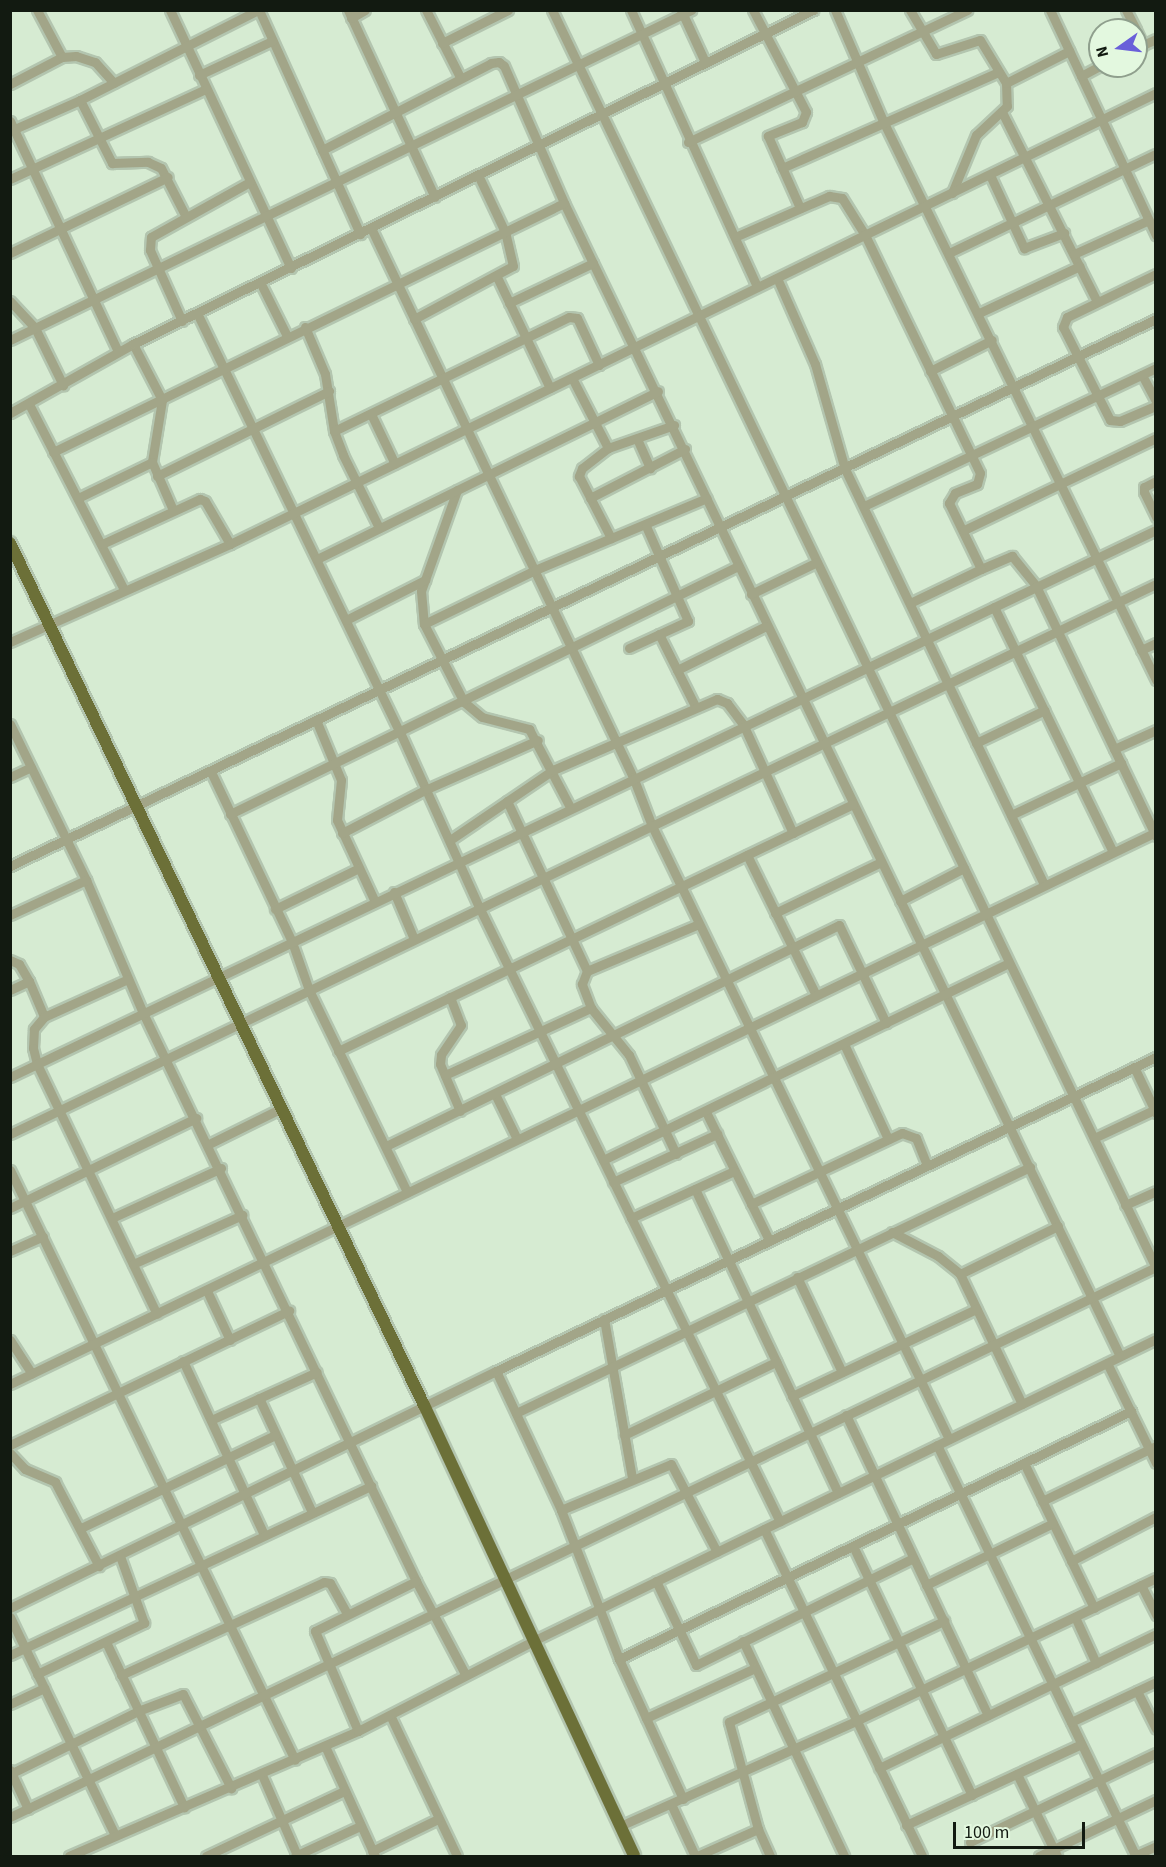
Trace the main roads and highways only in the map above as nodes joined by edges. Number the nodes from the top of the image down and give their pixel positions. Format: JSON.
{"nodes":[{"id":1,"x":10,"y":543,"type":"edge"},
{"id":2,"x":634,"y":1857,"type":"edge"}],
"edges":[{"from":1,"to":2,"type":"main road"}]}
